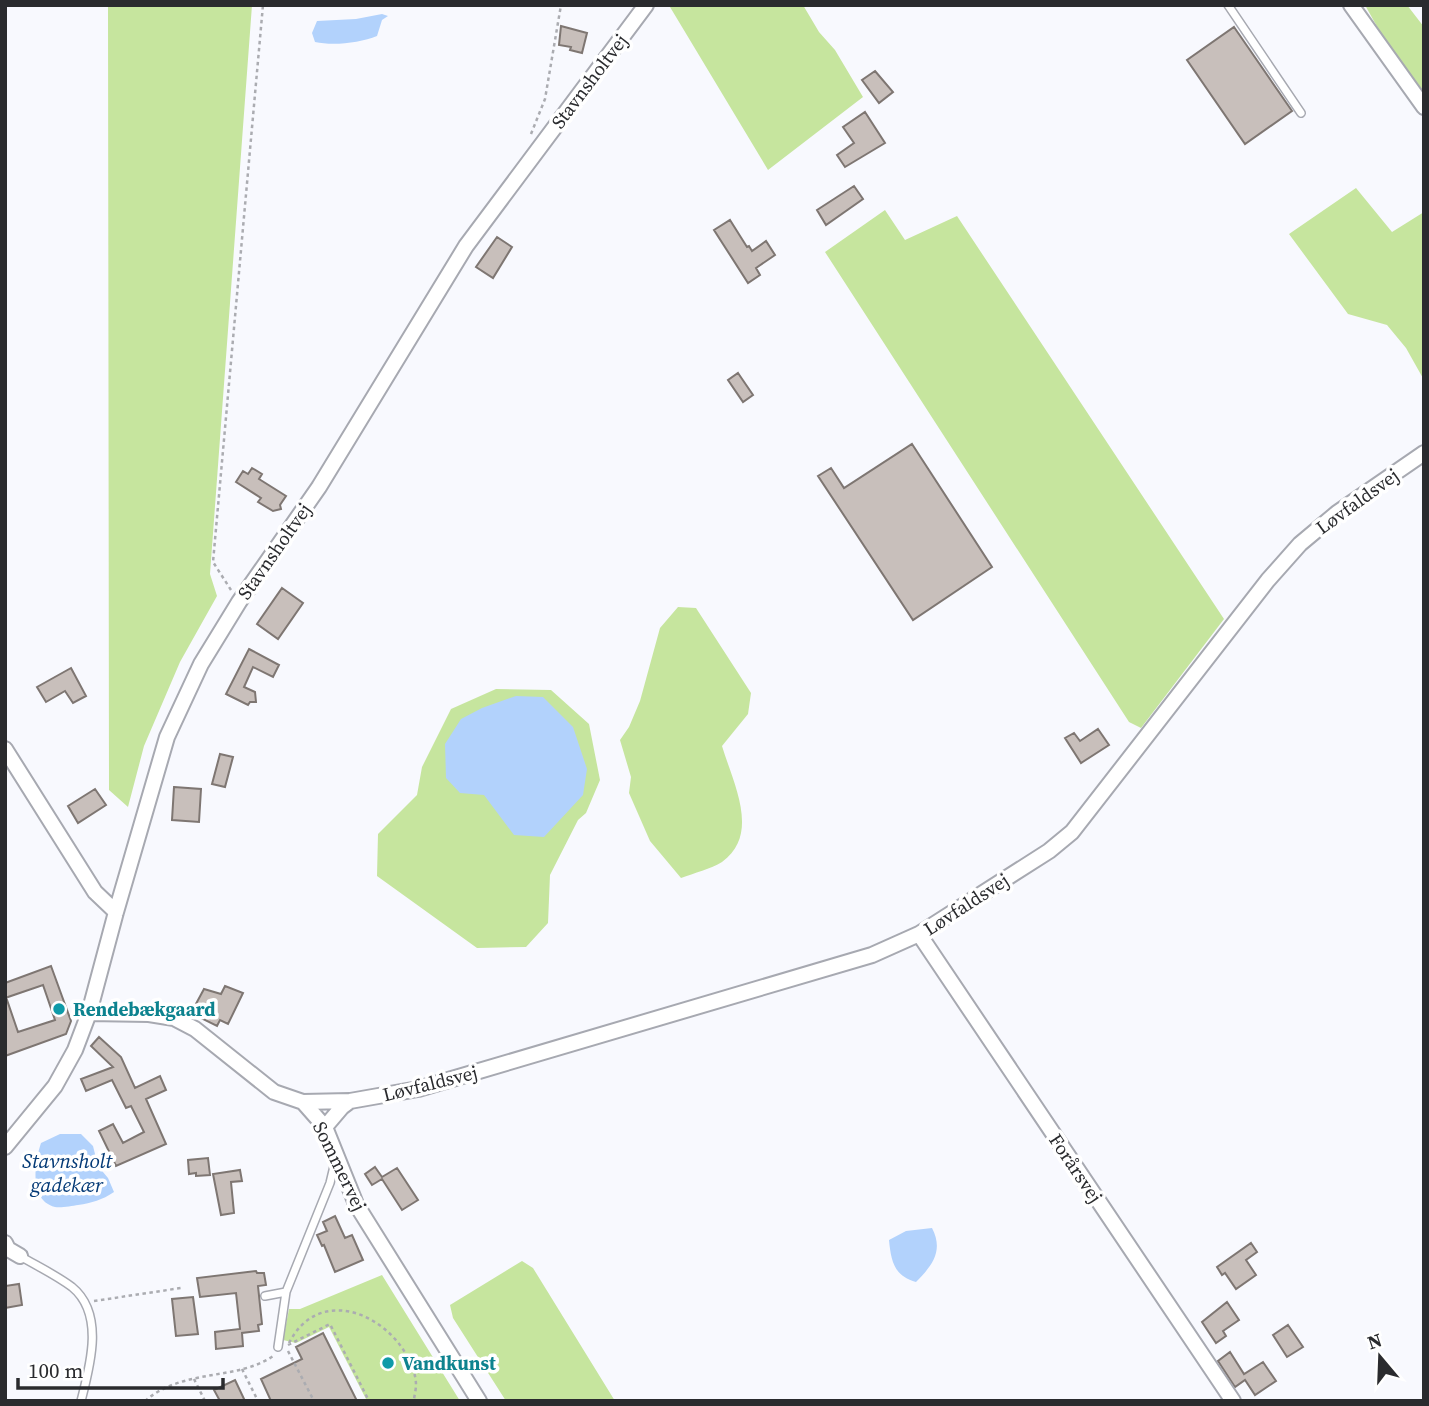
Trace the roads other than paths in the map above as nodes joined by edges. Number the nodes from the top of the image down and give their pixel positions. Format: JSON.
{"nodes":[{"id":1,"x":646,"y":5,"type":"edge"},
{"id":2,"x":1228,"y":5,"type":"edge"},
{"id":3,"x":1351,"y":5,"type":"edge"},
{"id":4,"x":1424,"y":107,"type":"edge"},
{"id":5,"x":1301,"y":113,"type":"dead end"},
{"id":6,"x":1424,"y":453,"type":"edge"},
{"id":7,"x":5,"y":749,"type":"edge"},
{"id":8,"x":116,"y":912,"type":"junction"},
{"id":9,"x":919,"y":934,"type":"junction"},
{"id":10,"x":89,"y":1013,"type":"junction"},
{"id":11,"x":350,"y":1101,"type":"junction"},
{"id":12,"x":303,"y":1102,"type":"junction"},
{"id":13,"x":325,"y":1127,"type":"junction"},
{"id":14,"x":5,"y":1147,"type":"edge"},
{"id":15,"x":336,"y":1158,"type":"junction"},
{"id":16,"x":5,"y":1243,"type":"edge"},
{"id":17,"x":20,"y":1256,"type":"joint"},
{"id":18,"x":286,"y":1292,"type":"junction"},
{"id":19,"x":265,"y":1296,"type":"dead end"},
{"id":20,"x":282,"y":1349,"type":"road end"},
{"id":21,"x":81,"y":1401,"type":"edge"},
{"id":22,"x":479,"y":1401,"type":"edge"},
{"id":23,"x":1233,"y":1401,"type":"edge"}],
"edges":[{"from":1,"to":8,"type":"street","name":"Stavnsholtvej"},
{"from":2,"to":5,"type":"lane"},
{"from":3,"to":4,"type":"street"},
{"from":6,"to":9,"type":"street","name":"Løvfaldsvej"},
{"from":7,"to":8,"type":"street"},
{"from":8,"to":10,"type":"street","name":"Stavnsholtvej"},
{"from":9,"to":11,"type":"street","name":"Løvfaldsvej"},
{"from":9,"to":23,"type":"street","name":"Forårsvej"},
{"from":10,"to":12,"type":"street","name":"Sommervej"},
{"from":10,"to":14,"type":"street","name":"Stavnsholtvej"},
{"from":11,"to":12,"type":"street","name":"Løvfaldsvej"},
{"from":11,"to":13,"type":"street"},
{"from":12,"to":13,"type":"street","name":"Sommervej"},
{"from":13,"to":15,"type":"street","name":"Sommervej"},
{"from":15,"to":18,"type":"lane"},
{"from":15,"to":22,"type":"street","name":"Sommervej"},
{"from":16,"to":17,"type":"street"},
{"from":17,"to":21,"type":"lane"},
{"from":18,"to":19,"type":"lane"},
{"from":18,"to":20,"type":"lane"}]}
